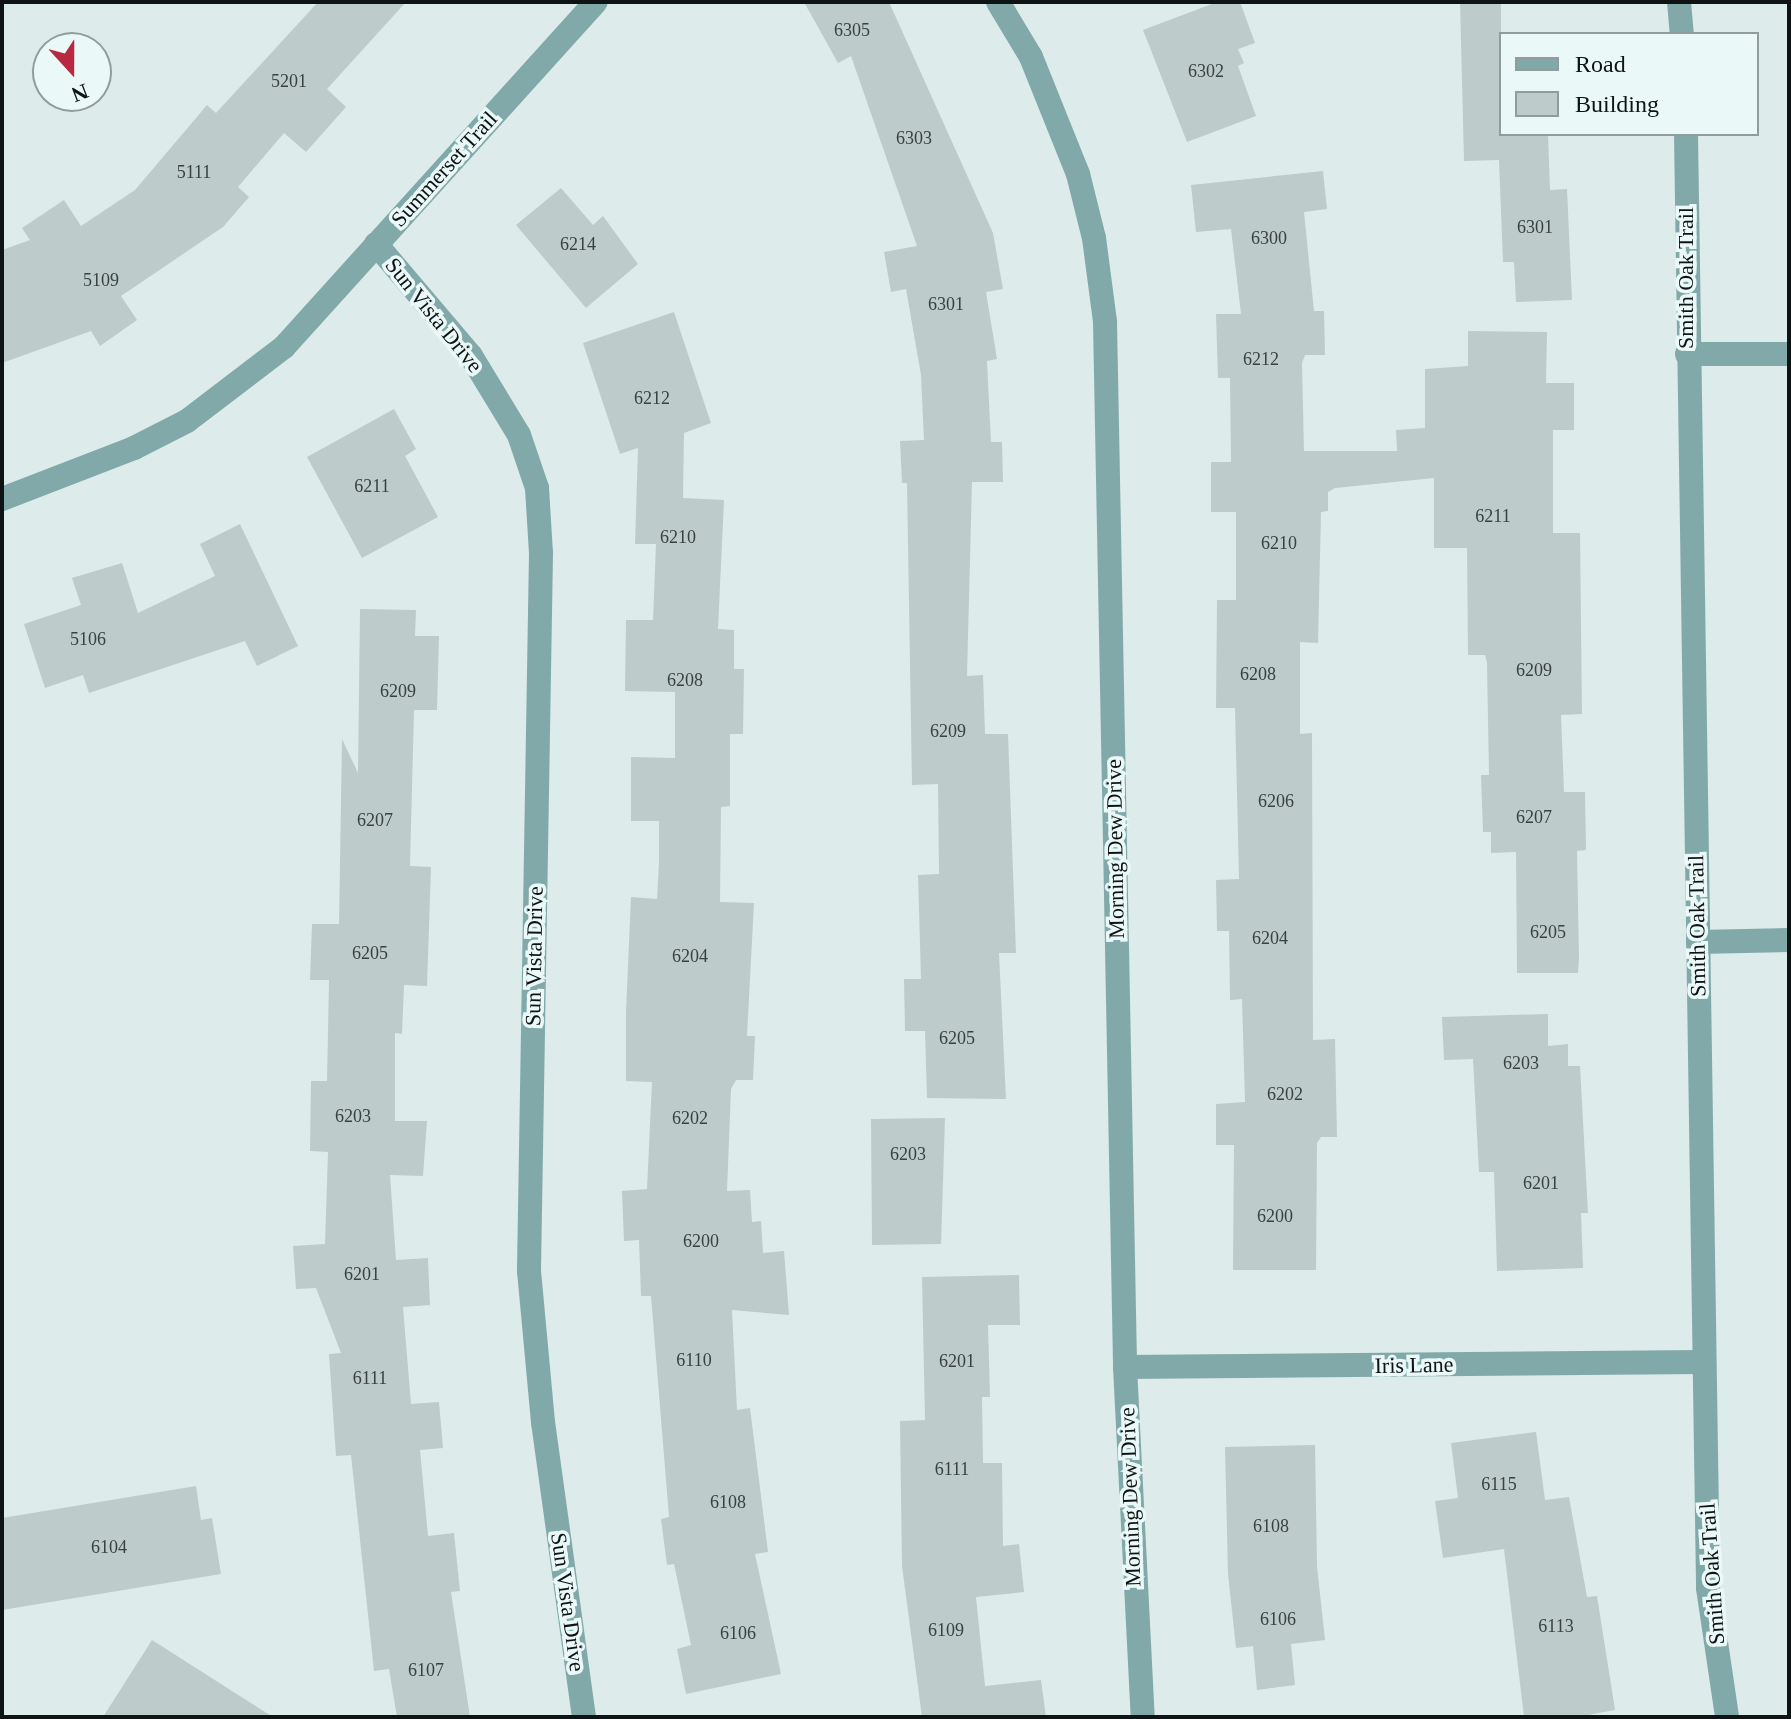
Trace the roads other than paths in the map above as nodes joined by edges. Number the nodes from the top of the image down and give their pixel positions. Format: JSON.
{"nodes":[{"id":1,"x":596,"y":2,"type":"edge"},
{"id":2,"x":998,"y":2,"type":"edge"},
{"id":3,"x":1679,"y":2,"type":"edge"},
{"id":4,"x":1682,"y":32,"type":"edge"},
{"id":5,"x":1686,"y":136,"type":"edge"},
{"id":6,"x":376,"y":244,"type":"junction"},
{"id":7,"x":1687,"y":354,"type":"junction"},
{"id":8,"x":1789,"y":354,"type":"edge"},
{"id":9,"x":2,"y":499,"type":"edge"},
{"id":10,"x":1789,"y":940,"type":"edge"},
{"id":11,"x":1698,"y":942,"type":"junction"},
{"id":12,"x":1703,"y":1362,"type":"junction"},
{"id":13,"x":1125,"y":1367,"type":"junction"},
{"id":14,"x":584,"y":1717,"type":"edge"},
{"id":15,"x":1143,"y":1717,"type":"edge"},
{"id":16,"x":1727,"y":1717,"type":"edge"}],
"edges":[{"from":1,"to":6,"type":"street","name":"Summerset Trail"},
{"from":2,"to":13,"type":"street","name":"Morning Dew Drive"},
{"from":3,"to":4,"type":"street"},
{"from":5,"to":7,"type":"street","name":"Smith Oak Trail"},
{"from":6,"to":9,"type":"street","name":"Summerset Trail"},
{"from":6,"to":14,"type":"street","name":"Sun Vista Drive"},
{"from":7,"to":8,"type":"street"},
{"from":7,"to":11,"type":"street","name":"Smith Oak Trail"},
{"from":10,"to":11,"type":"street"},
{"from":11,"to":12,"type":"street","name":"Smith Oak Trail"},
{"from":12,"to":13,"type":"street","name":"Iris Lane"},
{"from":12,"to":16,"type":"street","name":"Smith Oak Trail"},
{"from":13,"to":15,"type":"street","name":"Morning Dew Drive"}]}
